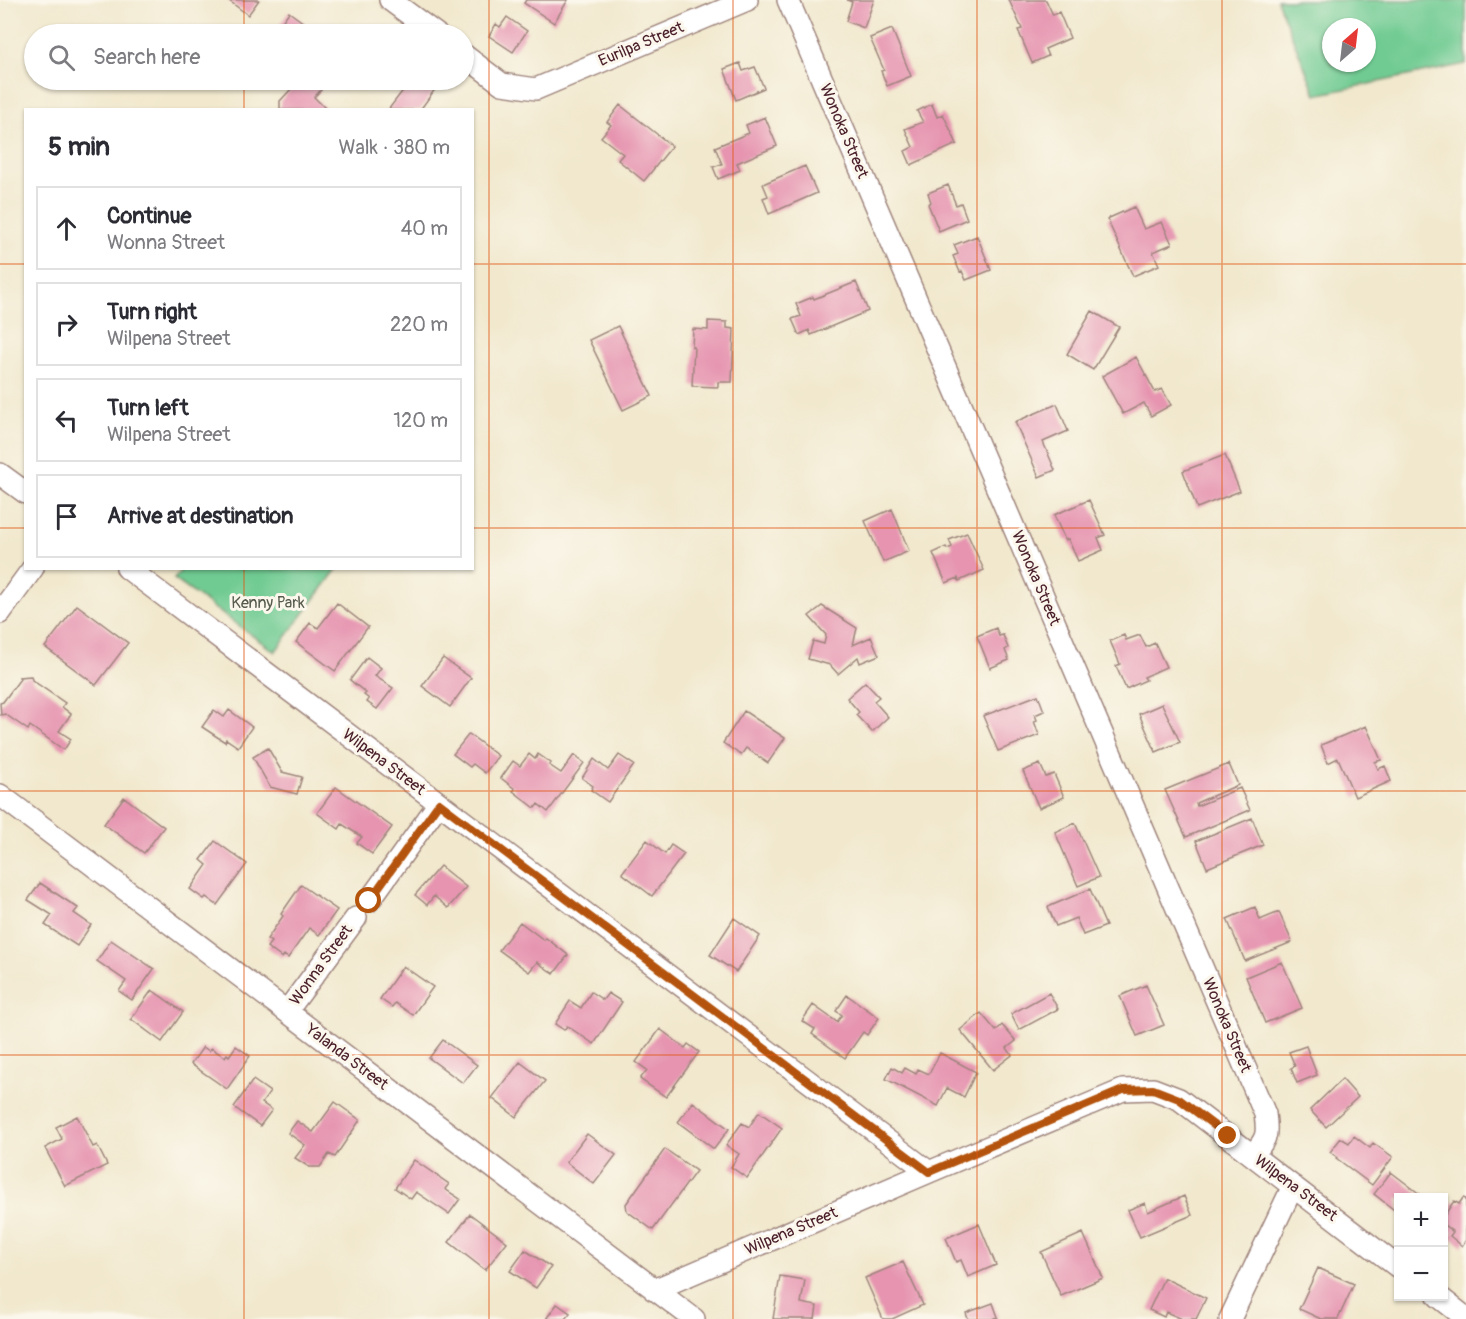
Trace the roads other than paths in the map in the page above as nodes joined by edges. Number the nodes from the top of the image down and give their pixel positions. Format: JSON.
{"nodes":[{"id":1,"x":390,"y":0,"type":"edge"},
{"id":2,"x":747,"y":0,"type":"edge"},
{"id":3,"x":788,"y":0,"type":"edge"},
{"id":4,"x":422,"y":24,"type":"edge"},
{"id":5,"x":474,"y":63,"type":"edge"},
{"id":6,"x":0,"y":474,"type":"edge"},
{"id":7,"x":24,"y":492,"type":"edge"},
{"id":8,"x":32,"y":570,"type":"edge"},
{"id":9,"x":129,"y":570,"type":"edge"},
{"id":10,"x":0,"y":613,"type":"edge"},
{"id":11,"x":0,"y":795,"type":"edge"},
{"id":12,"x":439,"y":803,"type":"junction"},
{"id":13,"x":369,"y":901,"type":"dead end"},
{"id":14,"x":356,"y":918,"type":"dead end"},
{"id":15,"x":287,"y":1011,"type":"junction"},
{"id":16,"x":1253,"y":1155,"type":"junction"},
{"id":17,"x":929,"y":1172,"type":"junction"},
{"id":18,"x":1293,"y":1186,"type":"junction"},
{"id":19,"x":1394,"y":1264,"type":"edge"},
{"id":20,"x":654,"y":1290,"type":"junction"},
{"id":21,"x":1444,"y":1301,"type":"edge"},
{"id":22,"x":1466,"y":1318,"type":"edge"},
{"id":23,"x":694,"y":1319,"type":"edge"},
{"id":24,"x":1230,"y":1319,"type":"edge"}],
"edges":[{"from":1,"to":4,"type":"street"},
{"from":2,"to":5,"type":"street","name":"Eurilpa Street"},
{"from":3,"to":16,"type":"street","name":"Wonoka Street"},
{"from":6,"to":7,"type":"street"},
{"from":8,"to":10,"type":"street"},
{"from":9,"to":12,"type":"street","name":"Wilpena Street"},
{"from":11,"to":15,"type":"street","name":"Yalanda Street"},
{"from":12,"to":13,"type":"street"},
{"from":12,"to":17,"type":"street","name":"Wilpena Street"},
{"from":14,"to":15,"type":"street","name":"Wonna Street"},
{"from":15,"to":20,"type":"street","name":"Yalanda Street"},
{"from":16,"to":17,"type":"street","name":"Wilpena Street"},
{"from":16,"to":18,"type":"street","name":"Wilpena Street"},
{"from":17,"to":20,"type":"street","name":"Wilpena Street"},
{"from":18,"to":19,"type":"street","name":"Wilpena Street"},
{"from":18,"to":24,"type":"street"},
{"from":20,"to":23,"type":"street","name":"Yalanda Street"},
{"from":21,"to":22,"type":"street"}]}
